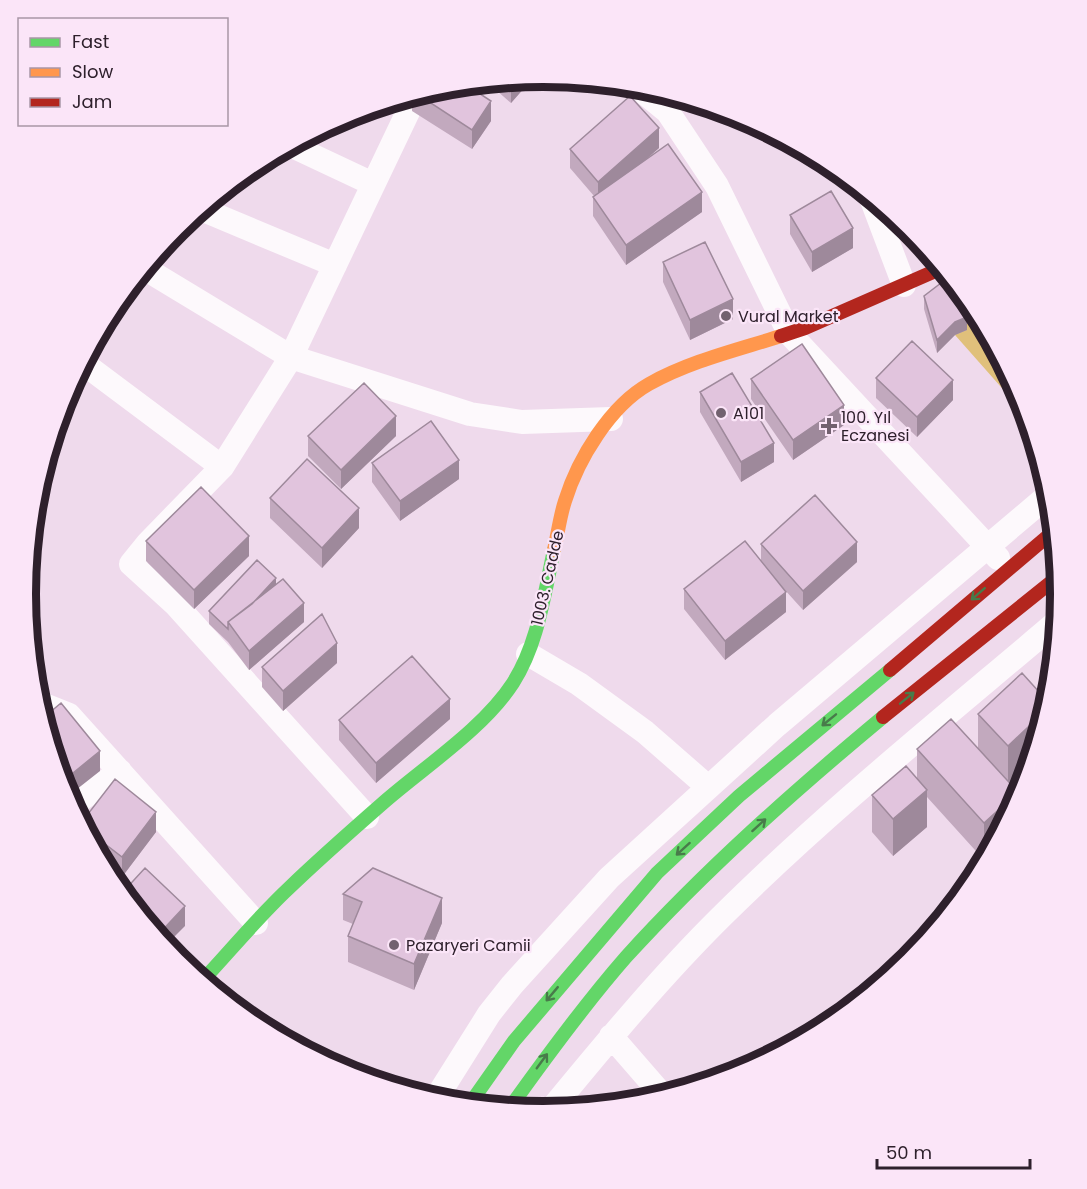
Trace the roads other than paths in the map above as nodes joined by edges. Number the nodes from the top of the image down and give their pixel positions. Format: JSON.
{"nodes":[{"id":1,"x":652,"y":99,"type":"edge"},
{"id":2,"x":411,"y":104,"type":"edge"},
{"id":3,"x":299,"y":150,"type":"edge"},
{"id":4,"x":373,"y":184,"type":"junction"},
{"id":5,"x":876,"y":212,"type":"edge"},
{"id":6,"x":210,"y":213,"type":"edge"},
{"id":7,"x":335,"y":265,"type":"junction"},
{"id":8,"x":934,"y":271,"type":"edge"},
{"id":9,"x":152,"y":273,"type":"edge"},
{"id":10,"x":904,"y":285,"type":"junction"},
{"id":11,"x":789,"y":333,"type":"junction"},
{"id":12,"x":291,"y":357,"type":"junction"},
{"id":13,"x":89,"y":368,"type":"edge"},
{"id":14,"x":611,"y":419,"type":"junction"},
{"id":15,"x":222,"y":467,"type":"junction"},
{"id":16,"x":1042,"y":500,"type":"edge"},
{"id":17,"x":1048,"y":536,"type":"edge"},
{"id":18,"x":986,"y":547,"type":"junction"},
{"id":19,"x":1008,"y":568,"type":"junction"},
{"id":20,"x":1051,"y":583,"type":"edge"},
{"id":21,"x":1027,"y":602,"type":"junction"},
{"id":22,"x":1050,"y":614,"type":"edge"},
{"id":23,"x":1050,"y":627,"type":"edge"},
{"id":24,"x":528,"y":654,"type":"junction"},
{"id":25,"x":49,"y":707,"type":"edge"},
{"id":26,"x":120,"y":771,"type":"junction"},
{"id":27,"x":708,"y":787,"type":"junction"},
{"id":28,"x":80,"y":800,"type":"edge"},
{"id":29,"x":367,"y":817,"type":"junction"},
{"id":30,"x":256,"y":923,"type":"junction"},
{"id":31,"x":208,"y":975,"type":"edge"},
{"id":32,"x":611,"y":1036,"type":"junction"},
{"id":33,"x":657,"y":1089,"type":"edge"},
{"id":34,"x":441,"y":1091,"type":"edge"},
{"id":35,"x":474,"y":1098,"type":"edge"},
{"id":36,"x":515,"y":1101,"type":"edge"},
{"id":37,"x":557,"y":1102,"type":"edge"}],
"edges":[{"from":1,"to":11,"type":"street"},
{"from":2,"to":4,"type":"street"},
{"from":3,"to":4,"type":"street"},
{"from":4,"to":7,"type":"street"},
{"from":5,"to":10,"type":"street"},
{"from":6,"to":7,"type":"street"},
{"from":7,"to":12,"type":"street"},
{"from":8,"to":10,"type":"main road","name":"1003. Cadde"},
{"from":9,"to":12,"type":"street"},
{"from":10,"to":11,"type":"main road","name":"1003. Cadde"},
{"from":11,"to":14,"type":"main road","name":"1003. Cadde"},
{"from":11,"to":18,"type":"street"},
{"from":12,"to":14,"type":"street"},
{"from":12,"to":15,"type":"street"},
{"from":13,"to":15,"type":"street"},
{"from":14,"to":24,"type":"main road","name":"1003. Cadde"},
{"from":15,"to":29,"type":"street"},
{"from":16,"to":18,"type":"street"},
{"from":17,"to":19,"type":"main road"},
{"from":18,"to":19,"type":"street"},
{"from":18,"to":27,"type":"street"},
{"from":19,"to":35,"type":"main road","one_way":true},
{"from":20,"to":21,"type":"main road"},
{"from":21,"to":22,"type":"street"},
{"from":36,"to":21,"type":"main road","one_way":true},
{"from":23,"to":32,"type":"street"},
{"from":24,"to":27,"type":"street"},
{"from":24,"to":29,"type":"main road","name":"1003. Cadde"},
{"from":25,"to":26,"type":"street"},
{"from":26,"to":28,"type":"street"},
{"from":26,"to":30,"type":"street"},
{"from":27,"to":34,"type":"street"},
{"from":29,"to":30,"type":"main road","name":"1003. Cadde"},
{"from":30,"to":31,"type":"main road","name":"1003. Cadde"},
{"from":32,"to":33,"type":"street"},
{"from":32,"to":37,"type":"street"}]}
